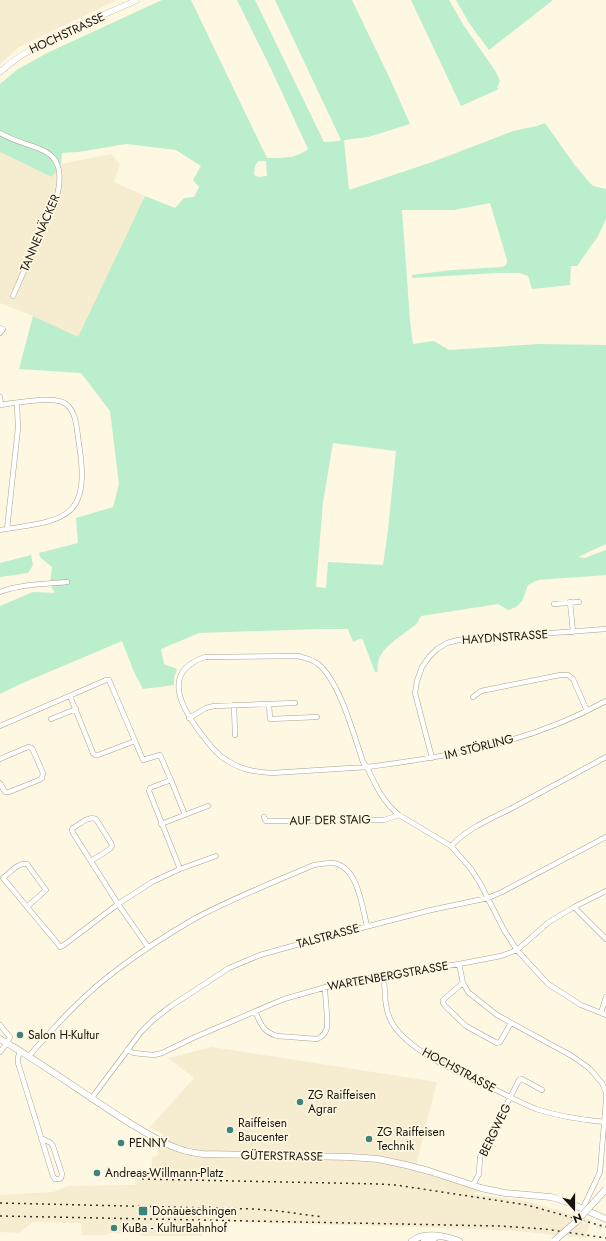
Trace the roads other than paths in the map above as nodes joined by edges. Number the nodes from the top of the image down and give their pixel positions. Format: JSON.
{"nodes":[{"id":1,"x":137,"y":0,"type":"edge"},
{"id":2,"x":0,"y":72,"type":"edge"},
{"id":3,"x":0,"y":133,"type":"edge"},
{"id":4,"x":13,"y":296,"type":"dead end"},
{"id":5,"x":0,"y":328,"type":"edge"},
{"id":6,"x":0,"y":333,"type":"edge"},
{"id":7,"x":0,"y":397,"type":"edge"},
{"id":8,"x":17,"y":403,"type":"junction"},
{"id":9,"x":1,"y":405,"type":"edge"},
{"id":10,"x":7,"y":529,"type":"junction"},
{"id":11,"x":0,"y":530,"type":"edge"},
{"id":12,"x":67,"y":582,"type":"dead end"},
{"id":13,"x":0,"y":592,"type":"edge"},
{"id":14,"x":570,"y":602,"type":"junction"},
{"id":15,"x":579,"y":602,"type":"dead end"},
{"id":16,"x":554,"y":604,"type":"dead end"},
{"id":17,"x":606,"y":629,"type":"edge"},
{"id":18,"x":573,"y":632,"type":"junction"},
{"id":19,"x":70,"y":696,"type":"junction"},
{"id":20,"x":474,"y":697,"type":"dead end"},
{"id":21,"x":606,"y":701,"type":"edge"},
{"id":22,"x":295,"y":702,"type":"dead end"},
{"id":23,"x":269,"y":704,"type":"junction"},
{"id":24,"x":234,"y":705,"type":"junction"},
{"id":25,"x":76,"y":709,"type":"junction"},
{"id":26,"x":587,"y":711,"type":"junction"},
{"id":27,"x":317,"y":717,"type":"dead end"},
{"id":28,"x":189,"y":718,"type":"junction"},
{"id":29,"x":51,"y":719,"type":"dead end"},
{"id":30,"x":0,"y":726,"type":"edge"},
{"id":31,"x":236,"y":735,"type":"dead end"},
{"id":32,"x":135,"y":741,"type":"junction"},
{"id":33,"x":606,"y":756,"type":"edge"},
{"id":34,"x":432,"y":758,"type":"junction"},
{"id":35,"x":0,"y":759,"type":"edge"},
{"id":36,"x":367,"y":767,"type":"junction"},
{"id":37,"x":171,"y":780,"type":"junction"},
{"id":38,"x":0,"y":783,"type":"edge"},
{"id":39,"x":208,"y":806,"type":"dead end"},
{"id":40,"x":185,"y":815,"type":"junction"},
{"id":41,"x":399,"y":815,"type":"junction"},
{"id":42,"x":264,"y":817,"type":"dead end"},
{"id":43,"x":161,"y":824,"type":"junction"},
{"id":44,"x":606,"y":838,"type":"edge"},
{"id":45,"x":451,"y":846,"type":"junction"},
{"id":46,"x":216,"y":856,"type":"dead end"},
{"id":47,"x":91,"y":861,"type":"junction"},
{"id":48,"x":180,"y":869,"type":"junction"},
{"id":49,"x":606,"y":891,"type":"edge"},
{"id":50,"x":488,"y":898,"type":"junction"},
{"id":51,"x":118,"y":904,"type":"junction"},
{"id":52,"x":28,"y":906,"type":"junction"},
{"id":53,"x":574,"y":907,"type":"junction"},
{"id":54,"x":367,"y":926,"type":"junction"},
{"id":55,"x":606,"y":939,"type":"edge"},
{"id":56,"x":148,"y":947,"type":"junction"},
{"id":57,"x":517,"y":950,"type":"junction"},
{"id":58,"x":459,"y":964,"type":"junction"},
{"id":59,"x":384,"y":976,"type":"junction"},
{"id":60,"x":463,"y":982,"type":"junction"},
{"id":61,"x":324,"y":987,"type":"junction"},
{"id":62,"x":606,"y":997,"type":"edge"},
{"id":63,"x":256,"y":1011,"type":"junction"},
{"id":64,"x":604,"y":1014,"type":"edge"},
{"id":65,"x":511,"y":1023,"type":"junction"},
{"id":66,"x":0,"y":1025,"type":"edge"},
{"id":67,"x":0,"y":1039,"type":"edge"},
{"id":68,"x":7,"y":1043,"type":"junction"},
{"id":69,"x":127,"y":1050,"type":"junction"},
{"id":70,"x":0,"y":1052,"type":"edge"},
{"id":71,"x":21,"y":1052,"type":"junction"},
{"id":72,"x":28,"y":1056,"type":"junction"},
{"id":73,"x":542,"y":1090,"type":"dead end"},
{"id":74,"x":511,"y":1098,"type":"junction"},
{"id":75,"x":91,"y":1099,"type":"junction"},
{"id":76,"x":605,"y":1122,"type":"junction"},
{"id":77,"x":41,"y":1138,"type":"junction"},
{"id":78,"x":473,"y":1185,"type":"junction"},
{"id":79,"x":606,"y":1189,"type":"edge"},
{"id":80,"x":583,"y":1208,"type":"junction"},
{"id":81,"x":606,"y":1219,"type":"edge"},
{"id":82,"x":445,"y":1238,"type":"junction"},
{"id":83,"x":412,"y":1241,"type":"edge"},
{"id":84,"x":424,"y":1241,"type":"edge"},
{"id":85,"x":459,"y":1241,"type":"edge"},
{"id":86,"x":554,"y":1241,"type":"edge"}],
"edges":[{"from":1,"to":2,"type":"street","name":"HOCHSTRASSE"},
{"from":3,"to":4,"type":"street","name":"TANNENÄCKER"},
{"from":5,"to":6,"type":"street"},
{"from":7,"to":9,"type":"street"},
{"from":8,"to":9,"type":"street"},
{"from":8,"to":10,"type":"street"},
{"from":8,"to":10,"type":"street"},
{"from":10,"to":11,"type":"street"},
{"from":12,"to":13,"type":"street"},
{"from":14,"to":15,"type":"street"},
{"from":14,"to":16,"type":"street"},
{"from":14,"to":18,"type":"street"},
{"from":17,"to":18,"type":"street","name":"HAYDNSTRASSE"},
{"from":18,"to":34,"type":"street","name":"HAYDNSTRASSE"},
{"from":19,"to":25,"type":"street"},
{"from":19,"to":30,"type":"street"},
{"from":19,"to":32,"type":"street"},
{"from":20,"to":26,"type":"street"},
{"from":21,"to":26,"type":"street","name":"IM STÖRLING"},
{"from":22,"to":23,"type":"street"},
{"from":23,"to":24,"type":"street"},
{"from":23,"to":27,"type":"street"},
{"from":24,"to":28,"type":"street"},
{"from":24,"to":31,"type":"street"},
{"from":25,"to":29,"type":"street"},
{"from":25,"to":32,"type":"street"},
{"from":26,"to":34,"type":"street","name":"IM STÖRLING"},
{"from":28,"to":36,"type":"street","name":"IM STÖRLING"},
{"from":28,"to":36,"type":"street","name":"IM STÖRLING"},
{"from":32,"to":37,"type":"street"},
{"from":33,"to":45,"type":"street"},
{"from":34,"to":36,"type":"street","name":"IM STÖRLING"},
{"from":35,"to":38,"type":"street"},
{"from":36,"to":41,"type":"street","name":"IM STÖRLING"},
{"from":37,"to":40,"type":"street"},
{"from":37,"to":43,"type":"street"},
{"from":39,"to":40,"type":"street"},
{"from":40,"to":43,"type":"street"},
{"from":41,"to":42,"type":"street","name":"AUF DER STAIG"},
{"from":41,"to":45,"type":"street","name":"IM STÖRLING"},
{"from":43,"to":48,"type":"street"},
{"from":44,"to":50,"type":"street","name":"TALSTRASSE"},
{"from":45,"to":50,"type":"street","name":"IM STÖRLING"},
{"from":46,"to":48,"type":"street"},
{"from":47,"to":47,"type":"street"},
{"from":47,"to":51,"type":"street"},
{"from":48,"to":51,"type":"street"},
{"from":49,"to":53,"type":"street"},
{"from":50,"to":54,"type":"street","name":"TALSTRASSE"},
{"from":50,"to":57,"type":"street","name":"IM STÖRLING"},
{"from":51,"to":52,"type":"street"},
{"from":51,"to":56,"type":"street"},
{"from":52,"to":52,"type":"street"},
{"from":53,"to":55,"type":"street"},
{"from":53,"to":57,"type":"street"},
{"from":54,"to":56,"type":"street"},
{"from":54,"to":69,"type":"street","name":"TALSTRASSE"},
{"from":56,"to":72,"type":"street"},
{"from":57,"to":58,"type":"street","name":"WARTENBERGSTRASSE"},
{"from":57,"to":64,"type":"street","name":"IM STÖRLING"},
{"from":58,"to":59,"type":"street","name":"WARTENBERGSTRASSE"},
{"from":58,"to":60,"type":"street"},
{"from":59,"to":61,"type":"street","name":"WARTENBERGSTRASSE"},
{"from":59,"to":74,"type":"street","name":"HOCHSTRASSE"},
{"from":60,"to":65,"type":"street"},
{"from":60,"to":65,"type":"street"},
{"from":61,"to":63,"type":"street","name":"WARTENBERGSTRASSE"},
{"from":61,"to":63,"type":"street"},
{"from":62,"to":64,"type":"street"},
{"from":63,"to":69,"type":"street","name":"WARTENBERGSTRASSE"},
{"from":65,"to":76,"type":"street"},
{"from":66,"to":68,"type":"street"},
{"from":67,"to":68,"type":"main road","name":"GÜTERSTRASSE"},
{"from":68,"to":70,"type":"street"},
{"from":68,"to":71,"type":"main road","name":"GÜTERSTRASSE"},
{"from":69,"to":75,"type":"street","name":"TALSTRASSE"},
{"from":71,"to":72,"type":"main road","name":"GÜTERSTRASSE"},
{"from":71,"to":77,"type":"street"},
{"from":72,"to":75,"type":"main road","name":"GÜTERSTRASSE"},
{"from":73,"to":74,"type":"street","name":"HOCHSTRASSE"},
{"from":74,"to":76,"type":"street","name":"HOCHSTRASSE"},
{"from":74,"to":78,"type":"street","name":"BERGWEG"},
{"from":75,"to":78,"type":"main road","name":"GÜTERSTRASSE"},
{"from":76,"to":80,"type":"street"},
{"from":77,"to":77,"type":"street"},
{"from":78,"to":80,"type":"main road","name":"GÜTERSTRASSE"},
{"from":79,"to":86,"type":"main road","bridge":true},
{"from":80,"to":81,"type":"main road","name":"GÜTERSTRASSE"},
{"from":82,"to":83,"type":"main road"},
{"from":82,"to":84,"type":"main road"},
{"from":82,"to":85,"type":"main road"}]}
